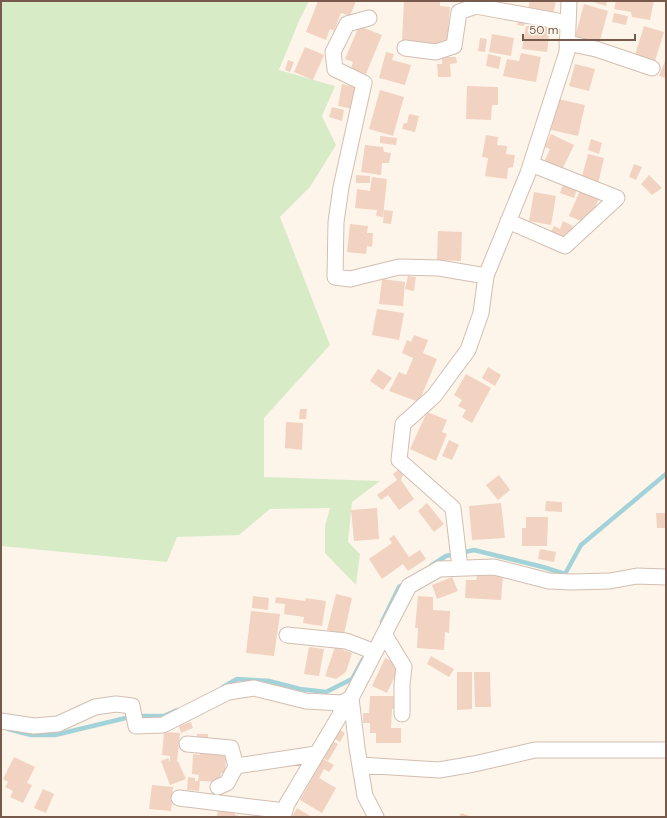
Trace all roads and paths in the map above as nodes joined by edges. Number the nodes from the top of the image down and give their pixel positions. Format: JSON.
{"nodes":[{"id":1,"x":569,"y":1,"type":"edge"},
{"id":2,"x":369,"y":18,"type":"dead end"},
{"id":3,"x":568,"y":23,"type":"junction"},
{"id":4,"x":567,"y":43,"type":"junction"},
{"id":5,"x":405,"y":48,"type":"dead end"},
{"id":6,"x":652,"y":68,"type":"dead end"},
{"id":7,"x":531,"y":164,"type":"junction"},
{"id":8,"x":508,"y":220,"type":"junction"},
{"id":9,"x":486,"y":276,"type":"junction"},
{"id":10,"x":460,"y":566,"type":"junction"},
{"id":11,"x":666,"y":577,"type":"edge"},
{"id":12,"x":384,"y":634,"type":"junction"},
{"id":13,"x":287,"y":635,"type":"dead end"},
{"id":14,"x":374,"y":652,"type":"junction"},
{"id":15,"x":347,"y":700,"type":"junction"},
{"id":16,"x":402,"y":714,"type":"dead end"},
{"id":17,"x":1,"y":721,"type":"edge"},
{"id":18,"x":187,"y":744,"type":"dead end"},
{"id":19,"x":666,"y":750,"type":"edge"},
{"id":20,"x":316,"y":754,"type":"junction"},
{"id":21,"x":360,"y":765,"type":"junction"},
{"id":22,"x":236,"y":766,"type":"junction"},
{"id":23,"x":218,"y":787,"type":"dead end"},
{"id":24,"x":179,"y":798,"type":"dead end"},
{"id":25,"x":284,"y":814,"type":"edge"},
{"id":26,"x":376,"y":817,"type":"edge"}],
"edges":[{"from":1,"to":3,"type":"street"},
{"from":2,"to":9,"type":"street"},
{"from":3,"to":4,"type":"street"},
{"from":3,"to":5,"type":"street"},
{"from":4,"to":6,"type":"street"},
{"from":4,"to":7,"type":"street"},
{"from":7,"to":8,"type":"street"},
{"from":7,"to":8,"type":"street"},
{"from":8,"to":9,"type":"street"},
{"from":9,"to":10,"type":"street"},
{"from":10,"to":11,"type":"street"},
{"from":10,"to":12,"type":"street"},
{"from":12,"to":14,"type":"street"},
{"from":12,"to":16,"type":"street"},
{"from":13,"to":14,"type":"street"},
{"from":14,"to":15,"type":"street"},
{"from":15,"to":17,"type":"street"},
{"from":15,"to":20,"type":"street"},
{"from":15,"to":21,"type":"street"},
{"from":18,"to":22,"type":"street"},
{"from":19,"to":21,"type":"street"},
{"from":20,"to":22,"type":"street"},
{"from":20,"to":25,"type":"street"},
{"from":21,"to":26,"type":"street"},
{"from":22,"to":23,"type":"street"},
{"from":24,"to":25,"type":"street"}]}
